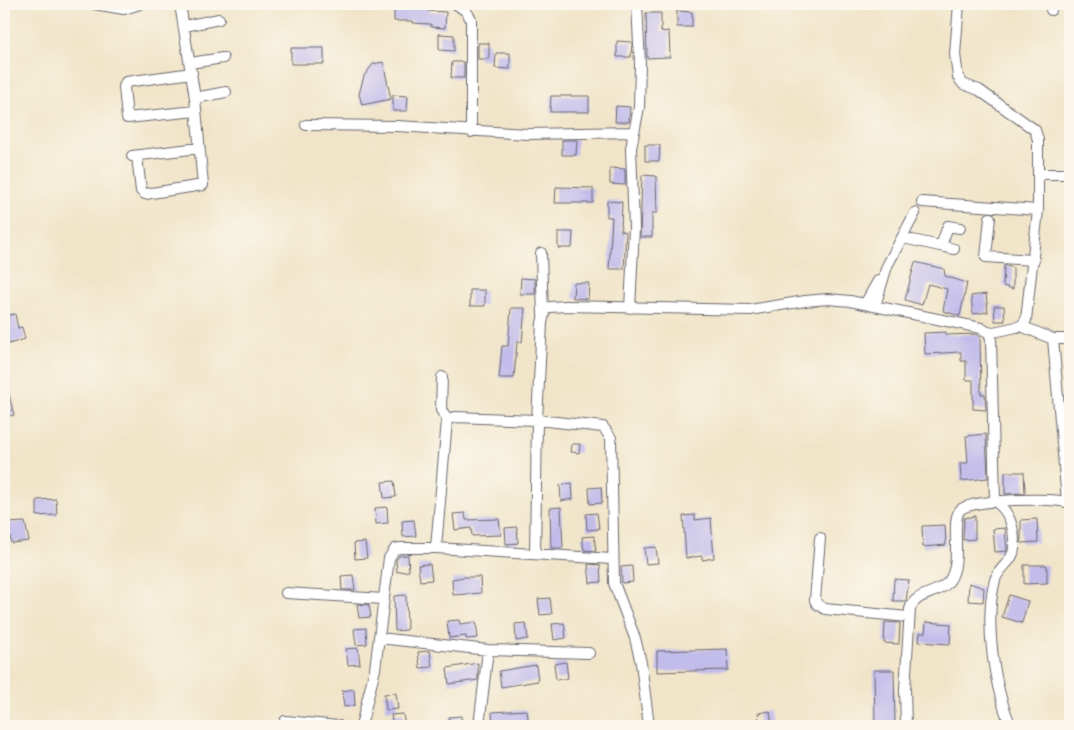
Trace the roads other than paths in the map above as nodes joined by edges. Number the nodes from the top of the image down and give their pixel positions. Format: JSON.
{"nodes":[{"id":1,"x":94,"y":4,"type":"edge"},
{"id":2,"x":140,"y":4,"type":"edge"},
{"id":3,"x":180,"y":4,"type":"edge"},
{"id":4,"x":456,"y":4,"type":"edge"},
{"id":5,"x":637,"y":4,"type":"edge"},
{"id":6,"x":959,"y":4,"type":"edge"},
{"id":7,"x":219,"y":19,"type":"dead end"},
{"id":8,"x":185,"y":26,"type":"junction"},
{"id":9,"x":223,"y":58,"type":"dead end"},
{"id":10,"x":191,"y":68,"type":"junction"},
{"id":11,"x":226,"y":92,"type":"dead end"},
{"id":12,"x":195,"y":98,"type":"junction"},
{"id":13,"x":196,"y":110,"type":"junction"},
{"id":14,"x":306,"y":125,"type":"dead end"},
{"id":15,"x":471,"y":132,"type":"junction"},
{"id":16,"x":634,"y":132,"type":"junction"},
{"id":17,"x":199,"y":148,"type":"junction"},
{"id":18,"x":1070,"y":172,"type":"edge"},
{"id":19,"x":1039,"y":174,"type":"junction"},
{"id":20,"x":922,"y":202,"type":"dead end"},
{"id":21,"x":1038,"y":210,"type":"junction"},
{"id":22,"x":915,"y":213,"type":"dead end"},
{"id":23,"x":990,"y":218,"type":"dead end"},
{"id":24,"x":960,"y":228,"type":"dead end"},
{"id":25,"x":903,"y":238,"type":"junction"},
{"id":26,"x":942,"y":246,"type":"junction"},
{"id":27,"x":954,"y":248,"type":"dead end"},
{"id":28,"x":541,"y":253,"type":"dead end"},
{"id":29,"x":1034,"y":260,"type":"junction"},
{"id":30,"x":870,"y":305,"type":"junction"},
{"id":31,"x":630,"y":308,"type":"junction"},
{"id":32,"x":543,"y":316,"type":"junction"},
{"id":33,"x":1021,"y":326,"type":"junction"},
{"id":34,"x":989,"y":333,"type":"junction"},
{"id":35,"x":1053,"y":339,"type":"junction"},
{"id":36,"x":1070,"y":339,"type":"edge"},
{"id":37,"x":442,"y":377,"type":"dead end"},
{"id":38,"x":448,"y":419,"type":"junction"},
{"id":39,"x":537,"y":420,"type":"junction"},
{"id":40,"x":995,"y":501,"type":"junction"},
{"id":41,"x":1068,"y":502,"type":"edge"},
{"id":42,"x":820,"y":538,"type":"dead end"},
{"id":43,"x":436,"y":548,"type":"junction"},
{"id":44,"x":536,"y":554,"type":"junction"},
{"id":45,"x":612,"y":559,"type":"junction"},
{"id":46,"x":286,"y":593,"type":"dead end"},
{"id":47,"x":384,"y":599,"type":"junction"},
{"id":48,"x":908,"y":617,"type":"junction"},
{"id":49,"x":379,"y":638,"type":"junction"},
{"id":50,"x":488,"y":650,"type":"junction"},
{"id":51,"x":589,"y":652,"type":"dead end"},
{"id":52,"x":285,"y":721,"type":"dead end"},
{"id":53,"x":339,"y":726,"type":"edge"},
{"id":54,"x":361,"y":726,"type":"edge"},
{"id":55,"x":480,"y":726,"type":"edge"},
{"id":56,"x":649,"y":726,"type":"edge"},
{"id":57,"x":906,"y":726,"type":"edge"},
{"id":58,"x":1011,"y":726,"type":"edge"}],
"edges":[{"from":1,"to":2,"type":"street"},
{"from":3,"to":8,"type":"street"},
{"from":4,"to":15,"type":"street"},
{"from":5,"to":16,"type":"street"},
{"from":6,"to":19,"type":"street"},
{"from":7,"to":8,"type":"street"},
{"from":8,"to":10,"type":"street"},
{"from":9,"to":10,"type":"street"},
{"from":10,"to":12,"type":"street"},
{"from":10,"to":13,"type":"street"},
{"from":11,"to":12,"type":"street"},
{"from":12,"to":13,"type":"street"},
{"from":13,"to":17,"type":"street"},
{"from":14,"to":15,"type":"street"},
{"from":15,"to":16,"type":"street"},
{"from":16,"to":31,"type":"street"},
{"from":17,"to":17,"type":"street"},
{"from":18,"to":19,"type":"street"},
{"from":19,"to":21,"type":"street"},
{"from":20,"to":21,"type":"street"},
{"from":21,"to":29,"type":"street"},
{"from":22,"to":25,"type":"street"},
{"from":23,"to":29,"type":"street"},
{"from":24,"to":26,"type":"street"},
{"from":25,"to":26,"type":"street"},
{"from":25,"to":30,"type":"street"},
{"from":26,"to":27,"type":"street"},
{"from":28,"to":32,"type":"street"},
{"from":29,"to":33,"type":"street"},
{"from":30,"to":31,"type":"street"},
{"from":30,"to":34,"type":"street"},
{"from":31,"to":32,"type":"street"},
{"from":32,"to":39,"type":"street"},
{"from":33,"to":34,"type":"street"},
{"from":33,"to":35,"type":"street"},
{"from":34,"to":40,"type":"street"},
{"from":35,"to":36,"type":"street"},
{"from":35,"to":41,"type":"street"},
{"from":37,"to":38,"type":"street"},
{"from":38,"to":39,"type":"street"},
{"from":38,"to":43,"type":"street"},
{"from":39,"to":44,"type":"street"},
{"from":39,"to":45,"type":"street"},
{"from":40,"to":41,"type":"street"},
{"from":40,"to":48,"type":"street"},
{"from":40,"to":58,"type":"street"},
{"from":42,"to":48,"type":"street"},
{"from":43,"to":44,"type":"street"},
{"from":43,"to":47,"type":"street"},
{"from":44,"to":45,"type":"street"},
{"from":45,"to":56,"type":"street"},
{"from":46,"to":47,"type":"street"},
{"from":47,"to":49,"type":"street"},
{"from":48,"to":57,"type":"street"},
{"from":49,"to":50,"type":"street"},
{"from":49,"to":54,"type":"street"},
{"from":50,"to":51,"type":"street"},
{"from":50,"to":55,"type":"street"},
{"from":52,"to":53,"type":"street"}]}
